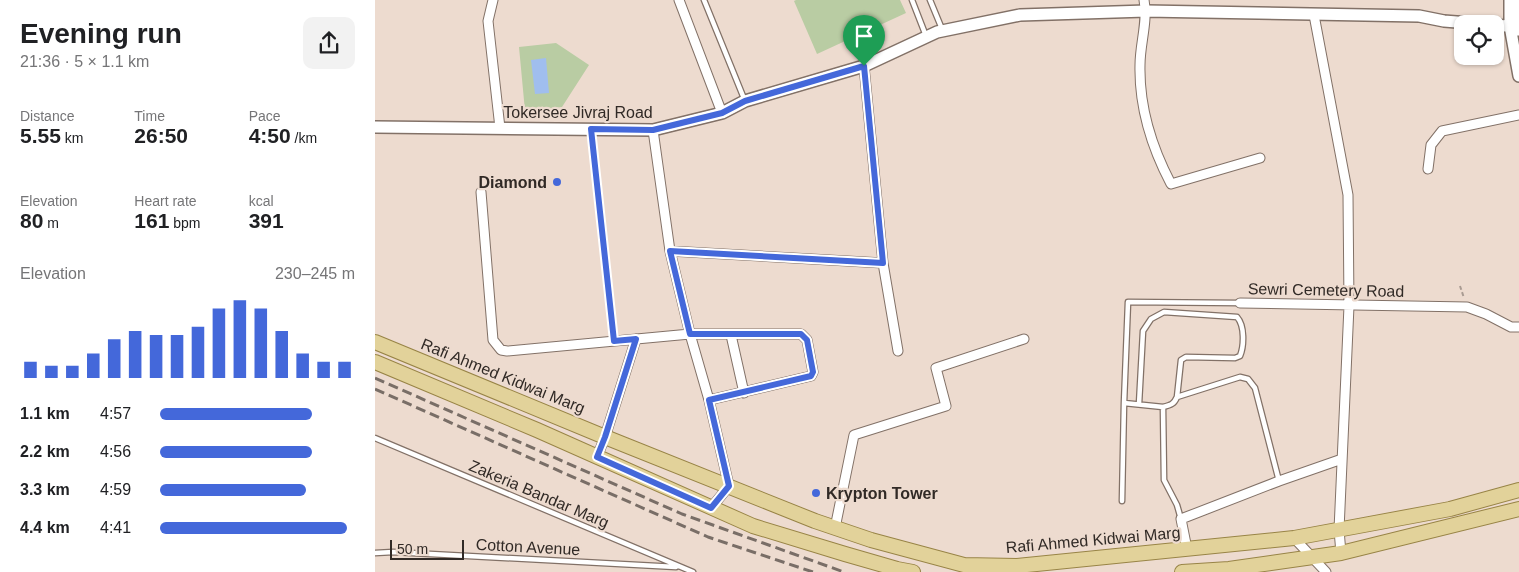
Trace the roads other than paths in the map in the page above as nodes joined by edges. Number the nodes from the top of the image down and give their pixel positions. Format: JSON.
{"nodes":[{"id":1,"x":493,"y":0,"type":"edge"},
{"id":2,"x":679,"y":0,"type":"edge"},
{"id":3,"x":704,"y":0,"type":"edge"},
{"id":4,"x":912,"y":0,"type":"edge"},
{"id":5,"x":930,"y":0,"type":"edge"},
{"id":6,"x":1510,"y":0,"type":"edge"},
{"id":7,"x":1519,"y":0,"type":"edge"},
{"id":8,"x":1145,"y":5,"type":"edge"},
{"id":9,"x":1314,"y":15,"type":"junction"},
{"id":10,"x":1454,"y":22,"type":"edge"},
{"id":11,"x":1504,"y":26,"type":"edge"},
{"id":12,"x":1517,"y":28,"type":"edge"},
{"id":13,"x":942,"y":31,"type":"junction"},
{"id":14,"x":927,"y":38,"type":"junction"},
{"id":15,"x":864,"y":66,"type":"junction"},
{"id":16,"x":1519,"y":76,"type":"edge"},
{"id":17,"x":745,"y":101,"type":"junction"},
{"id":18,"x":722,"y":113,"type":"junction"},
{"id":19,"x":1519,"y":115,"type":"edge"},
{"id":20,"x":375,"y":127,"type":"edge"},
{"id":21,"x":500,"y":128,"type":"junction"},
{"id":22,"x":591,"y":129,"type":"junction"},
{"id":23,"x":653,"y":130,"type":"junction"},
{"id":24,"x":1260,"y":158,"type":"dead end"},
{"id":25,"x":1428,"y":169,"type":"dead end"},
{"id":26,"x":481,"y":192,"type":"dead end"},
{"id":27,"x":670,"y":251,"type":"junction"},
{"id":28,"x":883,"y":263,"type":"junction"},
{"id":29,"x":1235,"y":303,"type":"junction"},
{"id":30,"x":1349,"y":306,"type":"junction"},
{"id":31,"x":1231,"y":316,"type":"junction"},
{"id":32,"x":1519,"y":327,"type":"edge"},
{"id":33,"x":690,"y":334,"type":"junction"},
{"id":34,"x":731,"y":335,"type":"junction"},
{"id":35,"x":636,"y":339,"type":"junction"},
{"id":36,"x":1024,"y":339,"type":"dead end"},
{"id":37,"x":614,"y":341,"type":"junction"},
{"id":38,"x":375,"y":342,"type":"edge"},
{"id":39,"x":898,"y":351,"type":"dead end"},
{"id":40,"x":375,"y":362,"type":"edge"},
{"id":41,"x":743,"y":393,"type":"junction"},
{"id":42,"x":1177,"y":397,"type":"junction"},
{"id":43,"x":709,"y":400,"type":"junction"},
{"id":44,"x":1124,"y":403,"type":"junction"},
{"id":45,"x":1139,"y":404,"type":"junction"},
{"id":46,"x":1163,"y":407,"type":"junction"},
{"id":47,"x":605,"y":437,"type":"junction"},
{"id":48,"x":375,"y":438,"type":"edge"},
{"id":49,"x":597,"y":457,"type":"junction"},
{"id":50,"x":1343,"y":458,"type":"junction"},
{"id":51,"x":1279,"y":481,"type":"junction"},
{"id":52,"x":729,"y":486,"type":"junction"},
{"id":53,"x":1519,"y":490,"type":"edge"},
{"id":54,"x":1122,"y":501,"type":"dead end"},
{"id":55,"x":711,"y":508,"type":"junction"},
{"id":56,"x":1519,"y":509,"type":"edge"},
{"id":57,"x":1181,"y":519,"type":"junction"},
{"id":58,"x":835,"y":528,"type":"junction"},
{"id":59,"x":1339,"y":530,"type":"junction"},
{"id":60,"x":1295,"y":538,"type":"junction"},
{"id":61,"x":904,"y":548,"type":"junction"},
{"id":62,"x":1187,"y":549,"type":"junction"},
{"id":63,"x":375,"y":553,"type":"edge"},
{"id":64,"x":1341,"y":553,"type":"junction"},
{"id":65,"x":1311,"y":557,"type":"junction"},
{"id":66,"x":681,"y":568,"type":"junction"},
{"id":67,"x":897,"y":569,"type":"junction"},
{"id":68,"x":693,"y":572,"type":"edge"},
{"id":69,"x":913,"y":572,"type":"edge"},
{"id":70,"x":1187,"y":572,"type":"edge"},
{"id":71,"x":1327,"y":572,"type":"edge"}],
"edges":[{"from":1,"to":21,"type":"street"},
{"from":2,"to":18,"type":"street"},
{"from":3,"to":17,"type":"lane"},
{"from":4,"to":14,"type":"lane"},
{"from":5,"to":13,"type":"lane"},
{"from":6,"to":12,"type":"street"},
{"from":7,"to":12,"type":"street"},
{"from":8,"to":9,"type":"street","name":"Tokersee Jivraj Road"},
{"from":8,"to":13,"type":"street","name":"Tokersee Jivraj Road"},
{"from":8,"to":24,"type":"street"},
{"from":9,"to":10,"type":"street","name":"Tokersee Jivraj Road"},
{"from":9,"to":30,"type":"street"},
{"from":11,"to":12,"type":"street"},
{"from":12,"to":16,"type":"street"},
{"from":13,"to":14,"type":"street","name":"Tokersee Jivraj Road"},
{"from":14,"to":15,"type":"street","name":"Tokersee Jivraj Road"},
{"from":15,"to":17,"type":"street","name":"Tokersee Jivraj Road"},
{"from":15,"to":28,"type":"street"},
{"from":17,"to":18,"type":"street","name":"Tokersee Jivraj Road"},
{"from":18,"to":23,"type":"street","name":"Tokersee Jivraj Road"},
{"from":19,"to":25,"type":"street"},
{"from":20,"to":21,"type":"street","name":"Tokersee Jivraj Road"},
{"from":21,"to":22,"type":"street","name":"Tokersee Jivraj Road"},
{"from":22,"to":23,"type":"street","name":"Tokersee Jivraj Road"},
{"from":22,"to":37,"type":"lane"},
{"from":23,"to":27,"type":"street"},
{"from":26,"to":37,"type":"street"},
{"from":27,"to":28,"type":"street"},
{"from":27,"to":33,"type":"street"},
{"from":28,"to":39,"type":"street"},
{"from":29,"to":30,"type":"street","name":"Sewri Cemetery Road"},
{"from":29,"to":31,"type":"lane"},
{"from":29,"to":44,"type":"lane","name":"Sewri Cemetery Road"},
{"from":30,"to":32,"type":"street","name":"Sewri Cemetery Road"},
{"from":30,"to":50,"type":"street"},
{"from":31,"to":42,"type":"lane"},
{"from":31,"to":45,"type":"lane"},
{"from":33,"to":34,"type":"street"},
{"from":33,"to":35,"type":"street"},
{"from":33,"to":43,"type":"street"},
{"from":34,"to":41,"type":"street"},
{"from":34,"to":41,"type":"street"},
{"from":35,"to":37,"type":"street"},
{"from":35,"to":47,"type":"street"},
{"from":36,"to":58,"type":"street"},
{"from":38,"to":47,"type":"main road","name":"Rafi Ahmed Kidwai Marg"},
{"from":40,"to":49,"type":"main road"},
{"from":41,"to":43,"type":"street"},
{"from":42,"to":46,"type":"lane"},
{"from":42,"to":51,"type":"lane"},
{"from":43,"to":52,"type":"street"},
{"from":44,"to":45,"type":"lane"},
{"from":44,"to":54,"type":"lane"},
{"from":45,"to":46,"type":"lane"},
{"from":46,"to":57,"type":"lane"},
{"from":47,"to":49,"type":"street"},
{"from":47,"to":52,"type":"main road","name":"Rafi Ahmed Kidwai Marg"},
{"from":48,"to":66,"type":"lane","name":"Zakeria Bandar Marg"},
{"from":49,"to":55,"type":"main road"},
{"from":50,"to":51,"type":"street"},
{"from":50,"to":59,"type":"street"},
{"from":51,"to":57,"type":"street"},
{"from":52,"to":55,"type":"street"},
{"from":52,"to":58,"type":"main road","name":"Rafi Ahmed Kidwai Marg"},
{"from":53,"to":59,"type":"main road","name":"Rafi Ahmed Kidwai Marg"},
{"from":55,"to":67,"type":"main road"},
{"from":56,"to":64,"type":"main road"},
{"from":57,"to":62,"type":"street"},
{"from":58,"to":61,"type":"main road","name":"Rafi Ahmed Kidwai Marg"},
{"from":59,"to":60,"type":"main road","name":"Rafi Ahmed Kidwai Marg"},
{"from":59,"to":64,"type":"street"},
{"from":60,"to":62,"type":"main road","name":"Rafi Ahmed Kidwai Marg"},
{"from":60,"to":65,"type":"street"},
{"from":61,"to":62,"type":"main road","name":"Rafi Ahmed Kidwai Marg"},
{"from":61,"to":67,"type":"main road"},
{"from":62,"to":70,"type":"main road"},
{"from":63,"to":66,"type":"lane","name":"Cotton Avenue"},
{"from":64,"to":65,"type":"main road"},
{"from":65,"to":70,"type":"main road"},
{"from":65,"to":71,"type":"street"},
{"from":66,"to":68,"type":"lane","name":"Zakeria Bandar Marg"},
{"from":67,"to":69,"type":"main road"}]}
